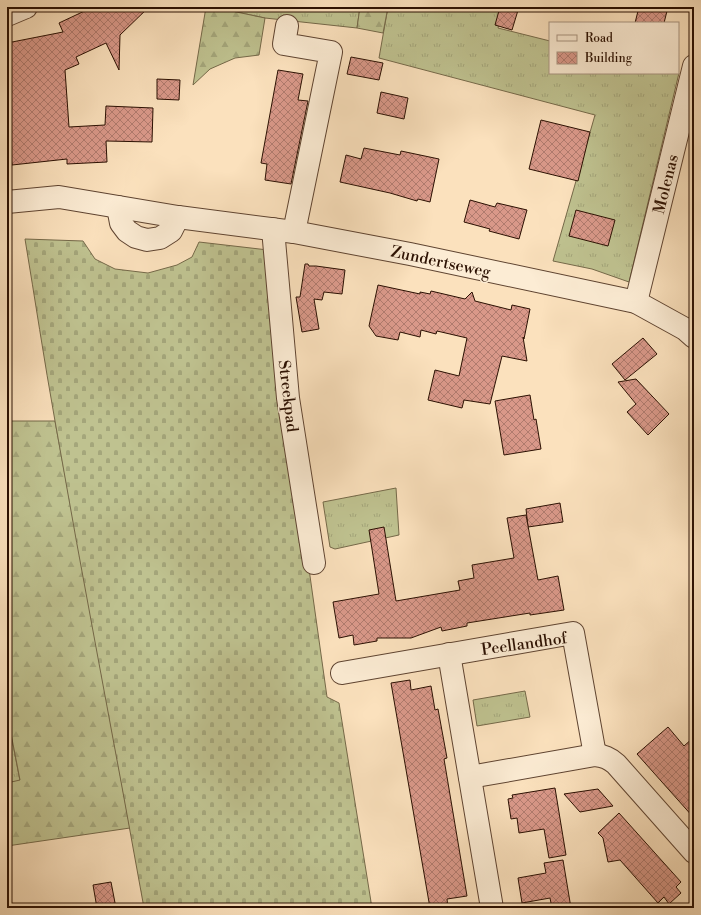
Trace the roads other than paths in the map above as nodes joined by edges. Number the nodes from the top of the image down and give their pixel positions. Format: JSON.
{"nodes":[{"id":1,"x":26,"y":7,"type":"edge"},
{"id":2,"x":7,"y":15,"type":"edge"},
{"id":3,"x":287,"y":26,"type":"dead end"},
{"id":4,"x":694,"y":66,"type":"edge"},
{"id":5,"x":7,"y":202,"type":"edge"},
{"id":6,"x":283,"y":231,"type":"junction"},
{"id":7,"x":636,"y":302,"type":"junction"},
{"id":8,"x":694,"y":337,"type":"edge"},
{"id":9,"x":314,"y":563,"type":"dead end"},
{"id":10,"x":449,"y":654,"type":"junction"},
{"id":11,"x":342,"y":673,"type":"dead end"},
{"id":12,"x":595,"y":755,"type":"junction"},
{"id":13,"x":470,"y":777,"type":"junction"},
{"id":14,"x":694,"y":852,"type":"edge"},
{"id":15,"x":492,"y":908,"type":"edge"}],
"edges":[{"from":1,"to":2,"type":"street"},
{"from":3,"to":6,"type":"street","name":"Streekpad"},
{"from":4,"to":7,"type":"street","name":"Molenas"},
{"from":5,"to":6,"type":"street","name":"Zundertseweg"},
{"from":6,"to":7,"type":"street","name":"Zundertseweg"},
{"from":6,"to":9,"type":"street","name":"Streekpad"},
{"from":7,"to":8,"type":"street","name":"Zundertseweg"},
{"from":10,"to":11,"type":"street","name":"Peellandhof"},
{"from":10,"to":12,"type":"street","name":"Peellandhof"},
{"from":10,"to":13,"type":"street"},
{"from":12,"to":13,"type":"street"},
{"from":12,"to":14,"type":"street"},
{"from":13,"to":15,"type":"street"}]}
